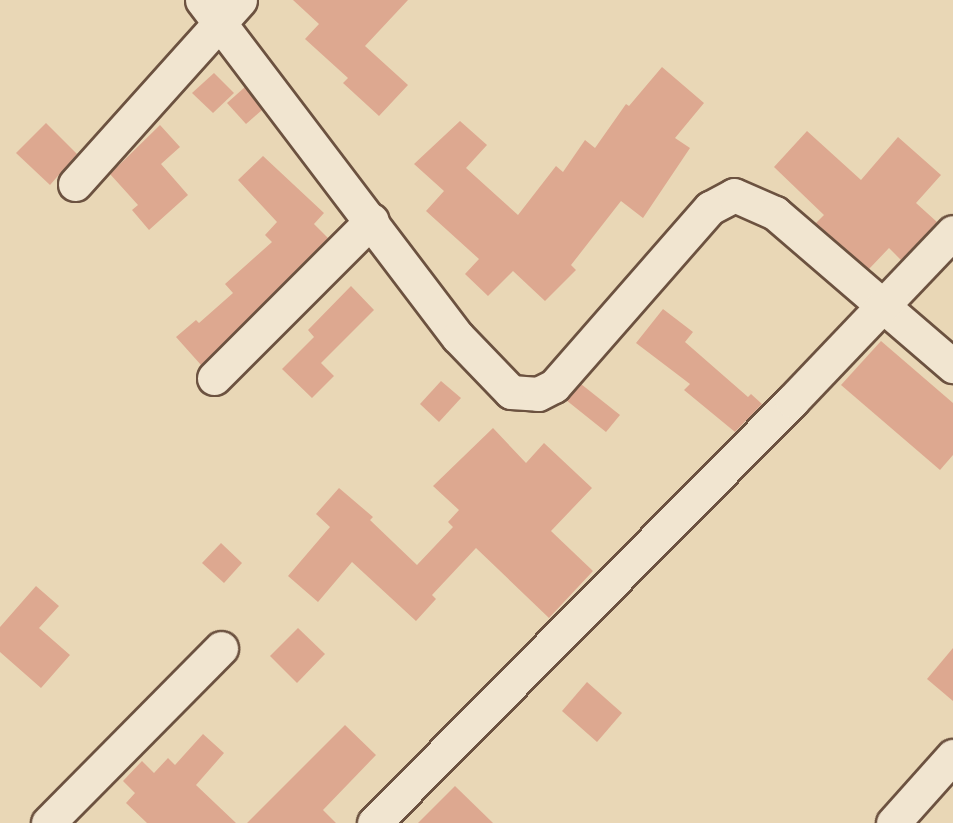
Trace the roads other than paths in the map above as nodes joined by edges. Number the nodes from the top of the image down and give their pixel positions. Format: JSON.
{"nodes":[{"id":1,"x":220,"y":7,"type":"edge"},
{"id":2,"x":75,"y":184,"type":"dead end"},
{"id":3,"x":372,"y":220,"type":"junction"},
{"id":4,"x":953,"y":232,"type":"edge"},
{"id":5,"x":880,"y":304,"type":"junction"},
{"id":6,"x":953,"y":366,"type":"edge"},
{"id":7,"x":214,"y":378,"type":"dead end"},
{"id":8,"x":220,"y":648,"type":"dead end"},
{"id":9,"x":953,"y":756,"type":"edge"},
{"id":10,"x":48,"y":823,"type":"edge"},
{"id":11,"x":374,"y":823,"type":"edge"},
{"id":12,"x":893,"y":823,"type":"edge"}],
"edges":[{"from":1,"to":2,"type":"street"},
{"from":1,"to":3,"type":"street"},
{"from":3,"to":5,"type":"street"},
{"from":3,"to":7,"type":"street"},
{"from":4,"to":5,"type":"street"},
{"from":5,"to":6,"type":"street"},
{"from":5,"to":11,"type":"street"},
{"from":8,"to":10,"type":"street"},
{"from":9,"to":12,"type":"street"}]}
